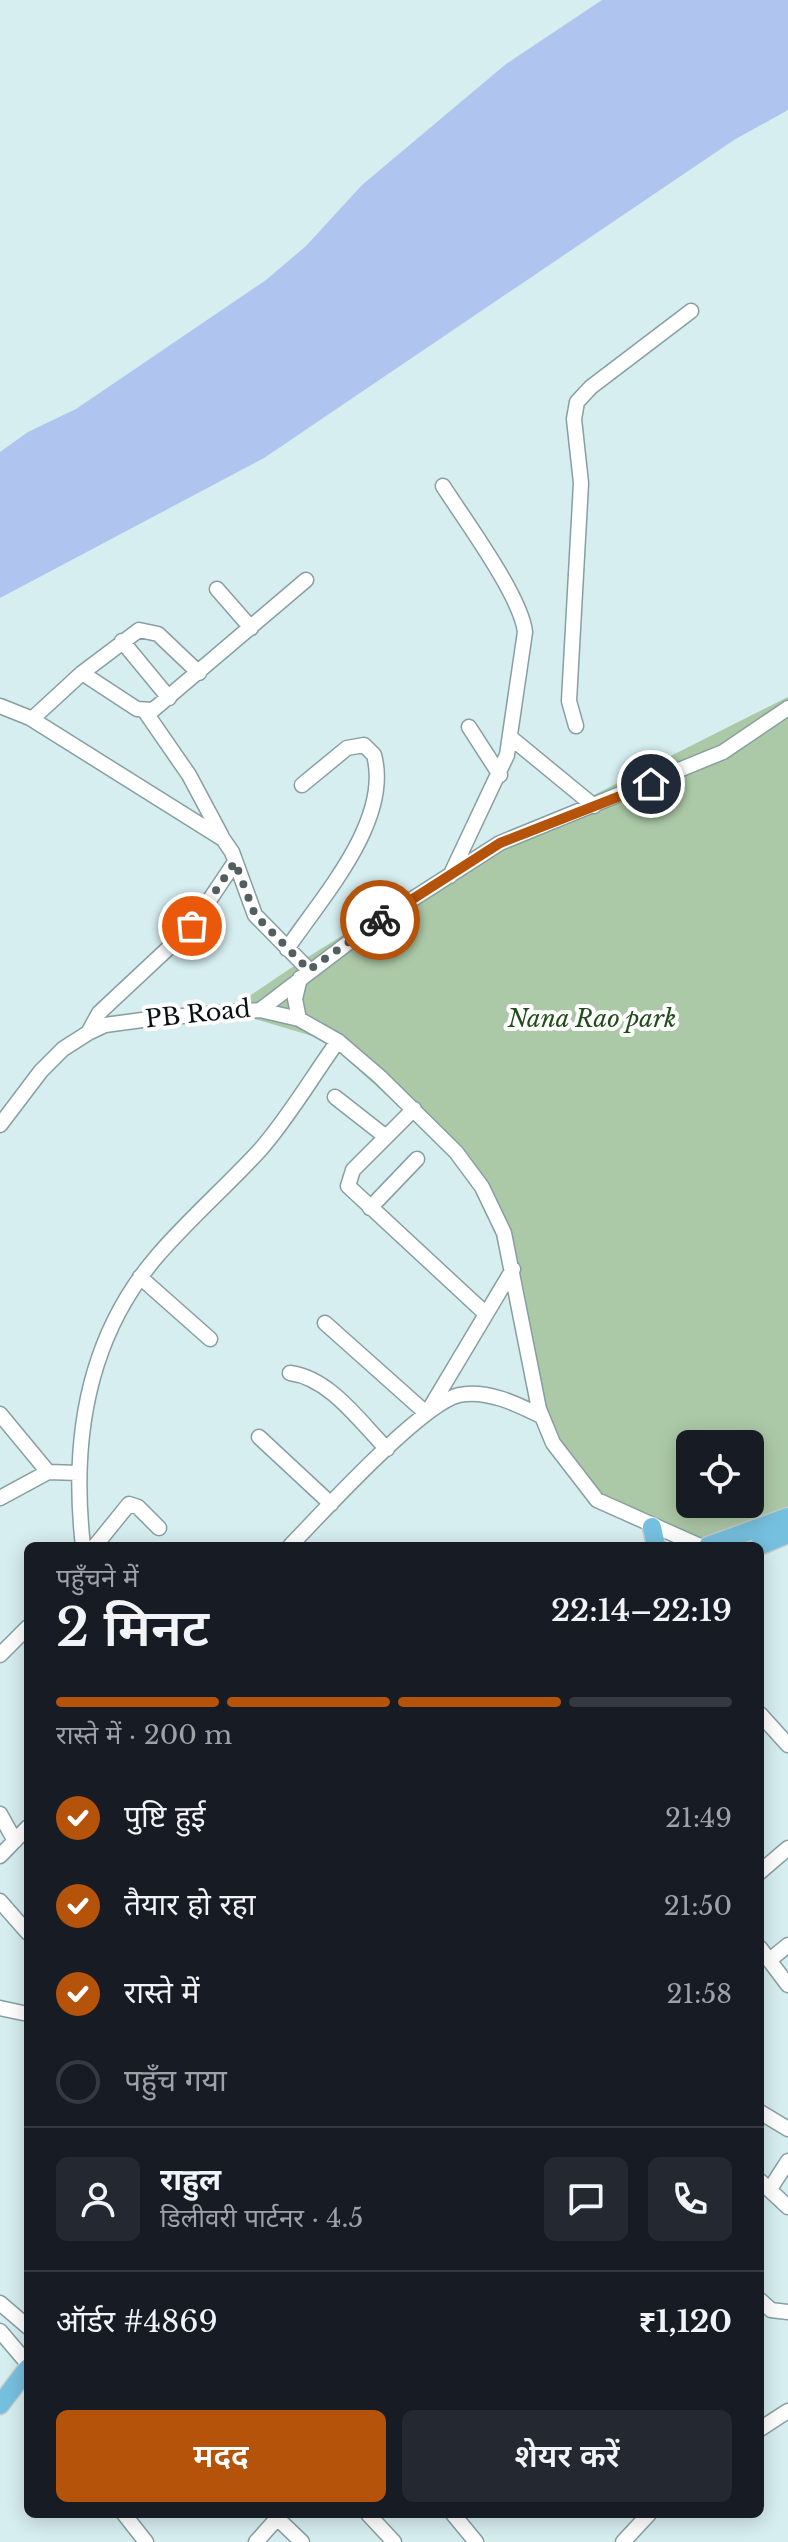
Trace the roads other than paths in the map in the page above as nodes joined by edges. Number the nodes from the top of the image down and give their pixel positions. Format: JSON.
{"nodes":[{"id":1,"x":691,"y":311,"type":"dead end"},
{"id":2,"x":443,"y":486,"type":"dead end"},
{"id":3,"x":306,"y":580,"type":"dead end"},
{"id":4,"x":217,"y":589,"type":"dead end"},
{"id":5,"x":251,"y":628,"type":"junction"},
{"id":6,"x":122,"y":641,"type":"junction"},
{"id":7,"x":82,"y":673,"type":"junction"},
{"id":8,"x":199,"y":673,"type":"junction"},
{"id":9,"x":169,"y":698,"type":"junction"},
{"id":10,"x":0,"y":706,"type":"edge"},
{"id":11,"x":788,"y":708,"type":"edge"},
{"id":12,"x":144,"y":710,"type":"junction"},
{"id":13,"x":32,"y":719,"type":"junction"},
{"id":14,"x":576,"y":726,"type":"dead end"},
{"id":15,"x":469,"y":727,"type":"dead end"},
{"id":16,"x":510,"y":737,"type":"junction"},
{"id":17,"x":500,"y":775,"type":"junction"},
{"id":18,"x":302,"y":785,"type":"dead end"},
{"id":19,"x":594,"y":806,"type":"junction"},
{"id":20,"x":223,"y":839,"type":"junction"},
{"id":21,"x":235,"y":862,"type":"junction"},
{"id":22,"x":449,"y":878,"type":"junction"},
{"id":23,"x":287,"y":949,"type":"junction"},
{"id":24,"x":304,"y":974,"type":"junction"},
{"id":25,"x":260,"y":1010,"type":"junction"},
{"id":26,"x":299,"y":1019,"type":"junction"},
{"id":27,"x":88,"y":1033,"type":"junction"},
{"id":28,"x":338,"y":1041,"type":"junction"},
{"id":29,"x":335,"y":1097,"type":"dead end"},
{"id":30,"x":414,"y":1109,"type":"junction"},
{"id":31,"x":0,"y":1125,"type":"edge"},
{"id":32,"x":386,"y":1137,"type":"junction"},
{"id":33,"x":417,"y":1159,"type":"dead end"},
{"id":34,"x":370,"y":1208,"type":"junction"},
{"id":35,"x":513,"y":1269,"type":"junction"},
{"id":36,"x":140,"y":1277,"type":"junction"},
{"id":37,"x":486,"y":1314,"type":"junction"},
{"id":38,"x":325,"y":1323,"type":"dead end"},
{"id":39,"x":210,"y":1339,"type":"dead end"},
{"id":40,"x":290,"y":1373,"type":"dead end"},
{"id":41,"x":427,"y":1413,"type":"junction"},
{"id":42,"x":0,"y":1414,"type":"edge"},
{"id":43,"x":541,"y":1416,"type":"junction"},
{"id":44,"x":259,"y":1437,"type":"dead end"},
{"id":45,"x":387,"y":1449,"type":"junction"},
{"id":46,"x":48,"y":1472,"type":"junction"},
{"id":47,"x":79,"y":1473,"type":"junction"},
{"id":48,"x":0,"y":1498,"type":"edge"},
{"id":49,"x":331,"y":1504,"type":"junction"},
{"id":50,"x":788,"y":1517,"type":"edge"},
{"id":51,"x":652,"y":1527,"type":"junction"},
{"id":52,"x":159,"y":1528,"type":"dead end"},
{"id":53,"x":788,"y":1534,"type":"edge"},
{"id":54,"x":83,"y":1542,"type":"edge"},
{"id":55,"x":98,"y":1542,"type":"edge"},
{"id":56,"x":294,"y":1542,"type":"edge"},
{"id":57,"x":655,"y":1542,"type":"edge"},
{"id":58,"x":703,"y":1542,"type":"edge"},
{"id":59,"x":721,"y":1542,"type":"edge"},
{"id":60,"x":764,"y":1544,"type":"edge"},
{"id":61,"x":24,"y":1631,"type":"edge"},
{"id":62,"x":0,"y":1655,"type":"edge"},
{"id":63,"x":764,"y":1718,"type":"edge"},
{"id":64,"x":785,"y":1736,"type":"edge"},
{"id":65,"x":0,"y":1814,"type":"edge"},
{"id":66,"x":24,"y":1831,"type":"edge"},
{"id":67,"x":15,"y":1841,"type":"junction"},
{"id":68,"x":788,"y":1848,"type":"edge"},
{"id":69,"x":0,"y":1856,"type":"edge"},
{"id":70,"x":764,"y":1869,"type":"edge"},
{"id":71,"x":0,"y":1901,"type":"edge"},
{"id":72,"x":24,"y":1928,"type":"edge"},
{"id":73,"x":788,"y":1945,"type":"edge"},
{"id":74,"x":764,"y":1952,"type":"edge"},
{"id":75,"x":771,"y":1959,"type":"junction"},
{"id":76,"x":788,"y":1985,"type":"edge"},
{"id":77,"x":0,"y":2008,"type":"edge"},
{"id":78,"x":23,"y":2013,"type":"dead end"},
{"id":79,"x":764,"y":2115,"type":"edge"},
{"id":80,"x":788,"y":2129,"type":"edge"},
{"id":81,"x":788,"y":2161,"type":"edge"},
{"id":82,"x":765,"y":2185,"type":"edge"},
{"id":83,"x":788,"y":2207,"type":"edge"},
{"id":84,"x":1,"y":2304,"type":"edge"},
{"id":85,"x":764,"y":2304,"type":"edge"},
{"id":86,"x":788,"y":2312,"type":"edge"},
{"id":87,"x":24,"y":2313,"type":"edge"},
{"id":88,"x":24,"y":2324,"type":"edge"},
{"id":89,"x":0,"y":2331,"type":"edge"},
{"id":90,"x":17,"y":2351,"type":"junction"},
{"id":91,"x":0,"y":2355,"type":"edge"},
{"id":92,"x":24,"y":2361,"type":"edge"},
{"id":93,"x":24,"y":2372,"type":"edge"},
{"id":94,"x":24,"y":2393,"type":"edge"},
{"id":95,"x":0,"y":2405,"type":"edge"},
{"id":96,"x":788,"y":2411,"type":"edge"},
{"id":97,"x":0,"y":2422,"type":"edge"},
{"id":98,"x":764,"y":2426,"type":"edge"},
{"id":99,"x":277,"y":2518,"type":"edge"},
{"id":100,"x":281,"y":2518,"type":"edge"},
{"id":101,"x":372,"y":2518,"type":"edge"},
{"id":102,"x":456,"y":2518,"type":"edge"},
{"id":103,"x":645,"y":2518,"type":"edge"},
{"id":104,"x":135,"y":2521,"type":"edge"},
{"id":105,"x":146,"y":2542,"type":"edge"},
{"id":106,"x":256,"y":2542,"type":"edge"},
{"id":107,"x":302,"y":2542,"type":"edge"},
{"id":108,"x":394,"y":2542,"type":"edge"},
{"id":109,"x":476,"y":2542,"type":"edge"},
{"id":110,"x":623,"y":2542,"type":"edge"}],
"edges":[{"from":1,"to":14,"type":"street"},
{"from":2,"to":16,"type":"street"},
{"from":3,"to":5,"type":"street"},
{"from":4,"to":5,"type":"street"},
{"from":5,"to":8,"type":"street"},
{"from":6,"to":7,"type":"street"},
{"from":6,"to":8,"type":"street"},
{"from":6,"to":9,"type":"street"},
{"from":7,"to":12,"type":"street"},
{"from":7,"to":13,"type":"street"},
{"from":8,"to":9,"type":"street"},
{"from":9,"to":12,"type":"street"},
{"from":10,"to":13,"type":"street"},
{"from":11,"to":19,"type":"street","name":"PB Road"},
{"from":12,"to":20,"type":"street"},
{"from":13,"to":20,"type":"street"},
{"from":15,"to":17,"type":"street"},
{"from":16,"to":17,"type":"street"},
{"from":16,"to":19,"type":"street"},
{"from":17,"to":22,"type":"street"},
{"from":18,"to":23,"type":"street"},
{"from":19,"to":22,"type":"street","name":"PB Road"},
{"from":20,"to":21,"type":"street"},
{"from":21,"to":23,"type":"street"},
{"from":21,"to":27,"type":"street"},
{"from":22,"to":24,"type":"street","name":"PB Road"},
{"from":23,"to":24,"type":"street"},
{"from":24,"to":25,"type":"street","name":"PB Road"},
{"from":24,"to":26,"type":"street"},
{"from":25,"to":26,"type":"street"},
{"from":25,"to":27,"type":"street","name":"PB Road"},
{"from":26,"to":28,"type":"street"},
{"from":27,"to":31,"type":"street","name":"PB Road"},
{"from":28,"to":30,"type":"street"},
{"from":28,"to":36,"type":"street"},
{"from":29,"to":32,"type":"street"},
{"from":30,"to":32,"type":"street"},
{"from":30,"to":35,"type":"street"},
{"from":32,"to":34,"type":"street"},
{"from":33,"to":34,"type":"street"},
{"from":34,"to":37,"type":"street"},
{"from":35,"to":37,"type":"street"},
{"from":35,"to":43,"type":"street"},
{"from":36,"to":39,"type":"street"},
{"from":36,"to":47,"type":"street"},
{"from":37,"to":41,"type":"street"},
{"from":38,"to":41,"type":"street"},
{"from":40,"to":45,"type":"street"},
{"from":41,"to":43,"type":"street"},
{"from":41,"to":45,"type":"street"},
{"from":42,"to":46,"type":"street"},
{"from":43,"to":51,"type":"street"},
{"from":44,"to":49,"type":"street"},
{"from":45,"to":49,"type":"street"},
{"from":46,"to":47,"type":"street"},
{"from":46,"to":48,"type":"street"},
{"from":47,"to":54,"type":"street"},
{"from":49,"to":56,"type":"street"},
{"from":50,"to":59,"type":"main road"},
{"from":51,"to":57,"type":"main road"},
{"from":51,"to":58,"type":"street"},
{"from":52,"to":55,"type":"street"},
{"from":53,"to":60,"type":"main road"},
{"from":61,"to":62,"type":"street"},
{"from":63,"to":64,"type":"street"},
{"from":65,"to":67,"type":"street"},
{"from":66,"to":67,"type":"street"},
{"from":67,"to":69,"type":"street"},
{"from":68,"to":70,"type":"street"},
{"from":71,"to":72,"type":"street"},
{"from":73,"to":75,"type":"street"},
{"from":74,"to":75,"type":"street"},
{"from":75,"to":76,"type":"street"},
{"from":77,"to":78,"type":"street"},
{"from":79,"to":80,"type":"street"},
{"from":81,"to":82,"type":"street"},
{"from":82,"to":83,"type":"street"},
{"from":84,"to":87,"type":"street"},
{"from":84,"to":88,"type":"street"},
{"from":85,"to":86,"type":"street"},
{"from":89,"to":90,"type":"street"},
{"from":90,"to":91,"type":"street"},
{"from":90,"to":92,"type":"street"},
{"from":93,"to":95,"type":"main road"},
{"from":94,"to":97,"type":"main road"},
{"from":96,"to":98,"type":"street"},
{"from":99,"to":106,"type":"street"},
{"from":100,"to":107,"type":"street"},
{"from":101,"to":108,"type":"street"},
{"from":102,"to":109,"type":"street"},
{"from":103,"to":110,"type":"street"},
{"from":104,"to":105,"type":"street"}]}
